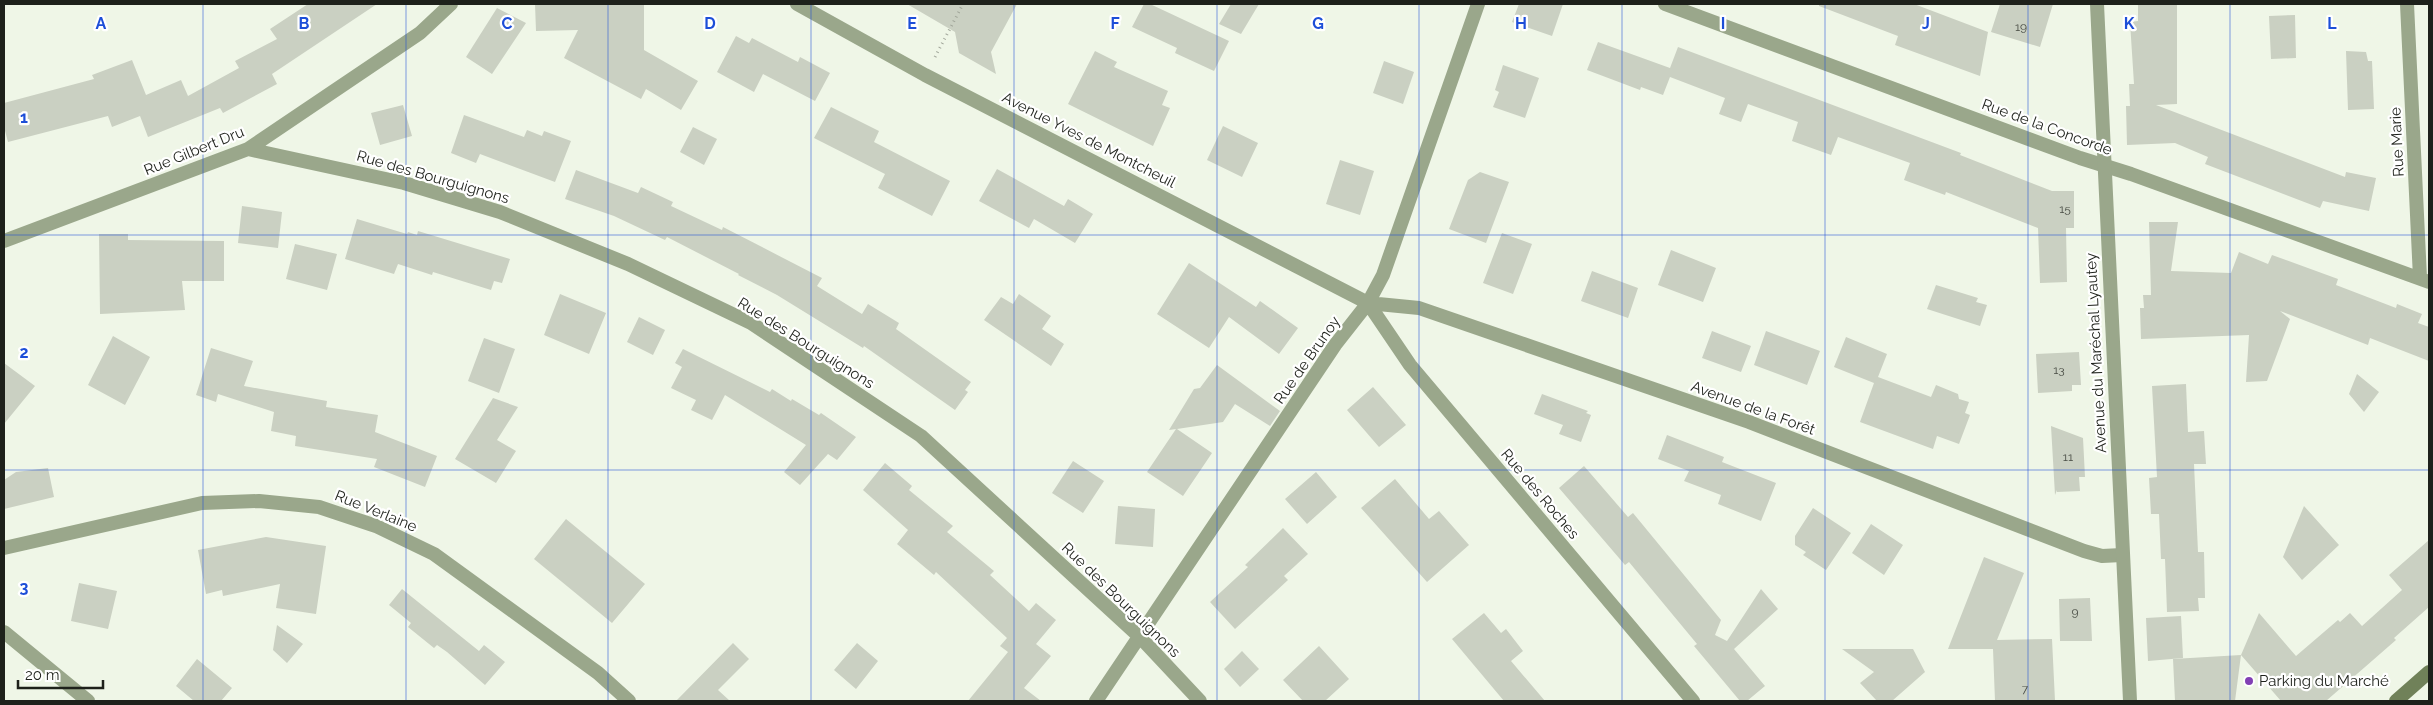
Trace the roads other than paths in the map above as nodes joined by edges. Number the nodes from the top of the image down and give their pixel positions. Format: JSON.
{"nodes":[{"id":1,"x":451,"y":4,"type":"edge"},
{"id":2,"x":797,"y":4,"type":"edge"},
{"id":3,"x":1478,"y":4,"type":"edge"},
{"id":4,"x":1665,"y":4,"type":"edge"},
{"id":5,"x":2097,"y":4,"type":"edge"},
{"id":6,"x":2407,"y":4,"type":"edge"},
{"id":7,"x":248,"y":149,"type":"junction"},
{"id":8,"x":2104,"y":166,"type":"junction"},
{"id":9,"x":4,"y":241,"type":"edge"},
{"id":10,"x":2425,"y":280,"type":"edge"},
{"id":11,"x":1368,"y":303,"type":"junction"},
{"id":12,"x":4,"y":548,"type":"edge"},
{"id":13,"x":2122,"y":555,"type":"junction"},
{"id":14,"x":4,"y":632,"type":"edge"},
{"id":15,"x":1140,"y":637,"type":"junction"},
{"id":16,"x":2429,"y":672,"type":"edge"},
{"id":17,"x":88,"y":701,"type":"edge"},
{"id":18,"x":629,"y":701,"type":"edge"},
{"id":19,"x":1096,"y":701,"type":"edge"},
{"id":20,"x":1200,"y":701,"type":"edge"},
{"id":21,"x":1693,"y":701,"type":"edge"},
{"id":22,"x":2130,"y":701,"type":"edge"},
{"id":23,"x":2396,"y":701,"type":"edge"}],
"edges":[{"from":1,"to":7,"type":"street","name":"Rue Gilbert Dru"},
{"from":2,"to":11,"type":"street","name":"Avenue Yves de Montcheuil"},
{"from":3,"to":11,"type":"street","name":"Rue de Brunoy"},
{"from":4,"to":8,"type":"street","name":"Rue de la Concorde"},
{"from":5,"to":8,"type":"street","name":"Avenue du Maréchal Lyautey"},
{"from":6,"to":10,"type":"street","name":"Rue Marie"},
{"from":7,"to":9,"type":"street","name":"Rue Gilbert Dru"},
{"from":7,"to":15,"type":"street","name":"Rue des Bourguignons"},
{"from":8,"to":10,"type":"street","name":"Rue de la Concorde"},
{"from":8,"to":13,"type":"street","name":"Avenue du Maréchal Lyautey"},
{"from":11,"to":13,"type":"street","name":"Avenue de la Forêt"},
{"from":11,"to":15,"type":"street","name":"Rue de Brunoy"},
{"from":11,"to":21,"type":"street","name":"Rue des Roches"},
{"from":12,"to":18,"type":"street","name":"Rue Verlaine"},
{"from":13,"to":22,"type":"street","name":"Avenue du Maréchal Lyautey"},
{"from":14,"to":17,"type":"street"},
{"from":15,"to":19,"type":"street","name":"Rue de Brunoy"},
{"from":15,"to":20,"type":"street","name":"Rue des Bourguignons"},
{"from":16,"to":23,"type":"main road"}]}
